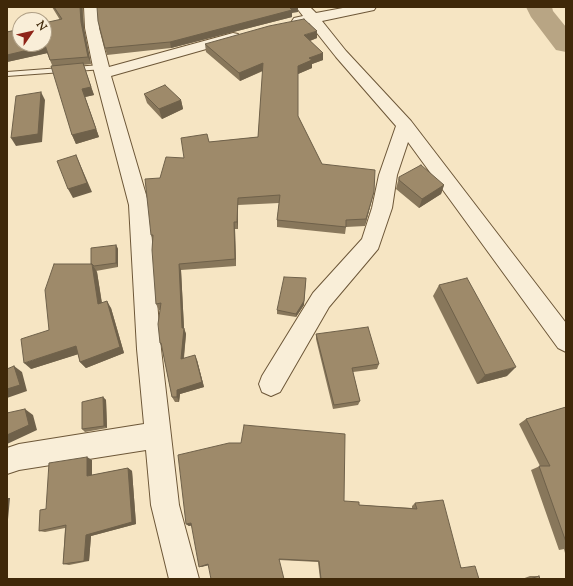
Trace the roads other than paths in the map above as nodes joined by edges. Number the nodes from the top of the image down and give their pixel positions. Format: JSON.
{"nodes":[{"id":1,"x":91,"y":7,"type":"edge"},
{"id":2,"x":369,"y":7,"type":"edge"},
{"id":3,"x":307,"y":13,"type":"edge"},
{"id":4,"x":289,"y":23,"type":"edge"},
{"id":5,"x":246,"y":34,"type":"edge"},
{"id":6,"x":102,"y":70,"type":"junction"},
{"id":7,"x":7,"y":74,"type":"edge"},
{"id":8,"x":405,"y":125,"type":"junction"},
{"id":9,"x":566,"y":341,"type":"edge"},
{"id":10,"x":271,"y":384,"type":"dead end"},
{"id":11,"x":159,"y":435,"type":"junction"},
{"id":12,"x":7,"y":461,"type":"edge"},
{"id":13,"x":184,"y":579,"type":"edge"}],
"edges":[{"from":1,"to":6,"type":"street"},
{"from":2,"to":3,"type":"street"},
{"from":3,"to":4,"type":"street"},
{"from":3,"to":8,"type":"street"},
{"from":5,"to":6,"type":"street"},
{"from":6,"to":7,"type":"lane"},
{"from":6,"to":11,"type":"street"},
{"from":8,"to":9,"type":"street"},
{"from":8,"to":10,"type":"street"},
{"from":11,"to":12,"type":"street"},
{"from":11,"to":13,"type":"street"}]}
